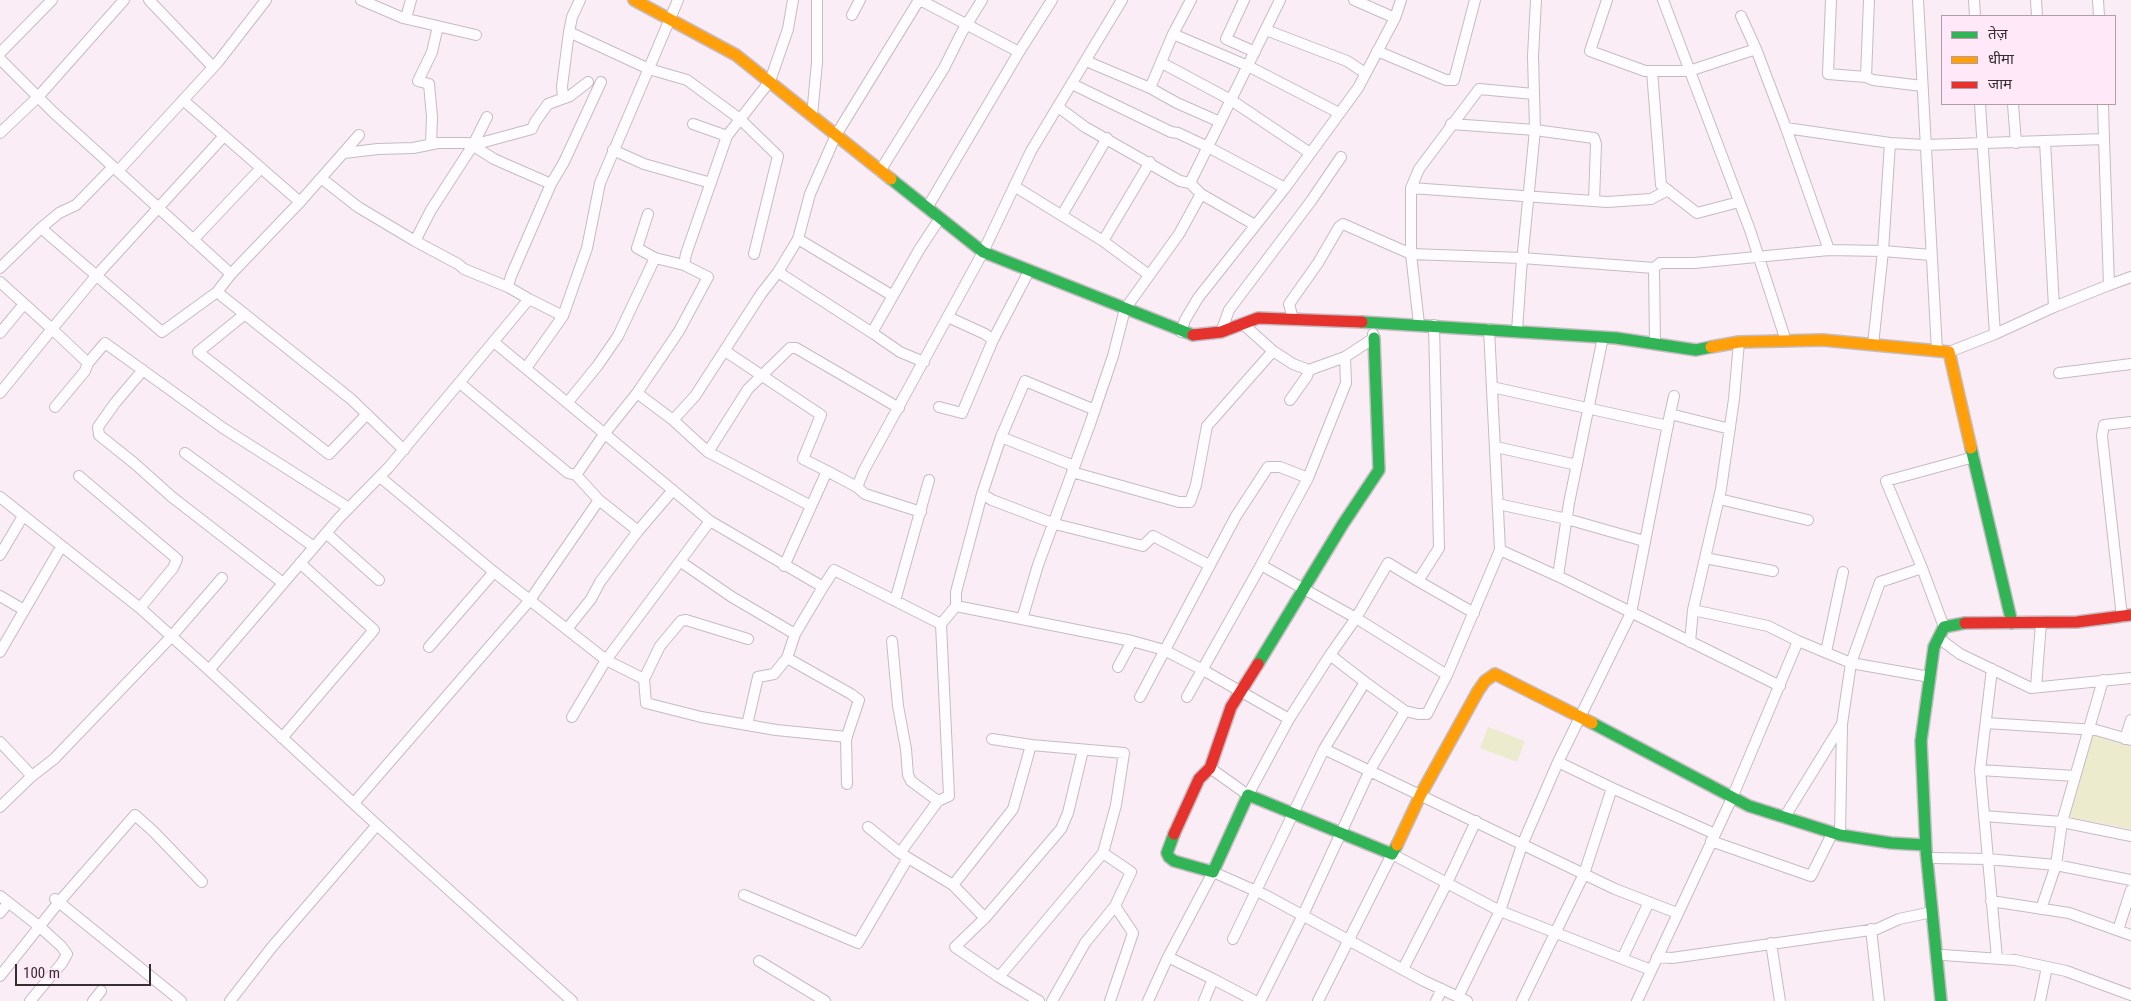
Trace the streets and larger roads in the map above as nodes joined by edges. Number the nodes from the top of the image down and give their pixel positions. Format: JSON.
{"nodes":[{"id":1,"x":52,"y":0,"type":"edge"},
{"id":2,"x":124,"y":0,"type":"edge"},
{"id":3,"x":149,"y":0,"type":"edge"},
{"id":4,"x":266,"y":0,"type":"edge"},
{"id":5,"x":361,"y":0,"type":"edge"},
{"id":6,"x":411,"y":0,"type":"edge"},
{"id":7,"x":580,"y":0,"type":"edge"},
{"id":8,"x":634,"y":0,"type":"edge"},
{"id":9,"x":678,"y":0,"type":"edge"},
{"id":10,"x":793,"y":0,"type":"edge"},
{"id":11,"x":817,"y":0,"type":"edge"},
{"id":12,"x":860,"y":0,"type":"edge"},
{"id":13,"x":920,"y":0,"type":"edge"},
{"id":14,"x":982,"y":0,"type":"edge"},
{"id":15,"x":1052,"y":0,"type":"edge"},
{"id":16,"x":1122,"y":0,"type":"edge"},
{"id":17,"x":1190,"y":0,"type":"edge"},
{"id":18,"x":1244,"y":0,"type":"edge"},
{"id":19,"x":1280,"y":0,"type":"edge"},
{"id":20,"x":1354,"y":0,"type":"edge"},
{"id":21,"x":1402,"y":0,"type":"edge"},
{"id":22,"x":1475,"y":0,"type":"edge"},
{"id":23,"x":1536,"y":0,"type":"edge"},
{"id":24,"x":1607,"y":0,"type":"edge"},
{"id":25,"x":1663,"y":0,"type":"edge"},
{"id":26,"x":1830,"y":0,"type":"edge"},
{"id":27,"x":1869,"y":0,"type":"edge"},
{"id":28,"x":1918,"y":0,"type":"edge"},
{"id":29,"x":1974,"y":0,"type":"edge"},
{"id":30,"x":2036,"y":0,"type":"edge"},
{"id":31,"x":2098,"y":0,"type":"edge"},
{"id":32,"x":852,"y":15,"type":"dead end"},
{"id":33,"x":1975,"y":15,"type":"edge"},
{"id":34,"x":2037,"y":15,"type":"edge"},
{"id":35,"x":2099,"y":15,"type":"edge"},
{"id":36,"x":1741,"y":16,"type":"dead end"},
{"id":37,"x":406,"y":18,"type":"junction"},
{"id":38,"x":1395,"y":18,"type":"junction"},
{"id":39,"x":670,"y":19,"type":"junction"},
{"id":40,"x":966,"y":25,"type":"junction"},
{"id":41,"x":438,"y":26,"type":"junction"},
{"id":42,"x":1266,"y":30,"type":"junction"},
{"id":43,"x":569,"y":32,"type":"junction"},
{"id":44,"x":1173,"y":34,"type":"junction"},
{"id":45,"x":476,"y":35,"type":"dead end"},
{"id":46,"x":1756,"y":49,"type":"junction"},
{"id":47,"x":1377,"y":51,"type":"junction"},
{"id":48,"x":1019,"y":52,"type":"junction"},
{"id":49,"x":1255,"y":52,"type":"junction"},
{"id":50,"x":0,"y":53,"type":"edge"},
{"id":51,"x":0,"y":59,"type":"edge"},
{"id":52,"x":1086,"y":61,"type":"junction"},
{"id":53,"x":1162,"y":63,"type":"junction"},
{"id":54,"x":1248,"y":66,"type":"junction"},
{"id":55,"x":213,"y":67,"type":"junction"},
{"id":56,"x":649,"y":69,"type":"junction"},
{"id":57,"x":1652,"y":71,"type":"junction"},
{"id":58,"x":1689,"y":71,"type":"junction"},
{"id":59,"x":1365,"y":73,"type":"junction"},
{"id":60,"x":1866,"y":77,"type":"junction"},
{"id":61,"x":770,"y":81,"type":"junction"},
{"id":62,"x":588,"y":82,"type":"dead end"},
{"id":63,"x":601,"y":82,"type":"dead end"},
{"id":64,"x":1072,"y":84,"type":"junction"},
{"id":65,"x":1922,"y":86,"type":"junction"},
{"id":66,"x":1150,"y":88,"type":"junction"},
{"id":67,"x":1534,"y":94,"type":"junction"},
{"id":68,"x":38,"y":97,"type":"junction"},
{"id":69,"x":563,"y":97,"type":"junction"},
{"id":70,"x":183,"y":100,"type":"junction"},
{"id":71,"x":1231,"y":100,"type":"junction"},
{"id":72,"x":1980,"y":105,"type":"edge"},
{"id":73,"x":2013,"y":105,"type":"edge"},
{"id":74,"x":2103,"y":105,"type":"edge"},
{"id":75,"x":1058,"y":107,"type":"junction"},
{"id":76,"x":1339,"y":113,"type":"junction"},
{"id":77,"x":812,"y":116,"type":"junction"},
{"id":78,"x":487,"y":117,"type":"dead end"},
{"id":79,"x":740,"y":119,"type":"junction"},
{"id":80,"x":1220,"y":122,"type":"junction"},
{"id":81,"x":693,"y":124,"type":"dead end"},
{"id":82,"x":1451,"y":124,"type":"junction"},
{"id":83,"x":1786,"y":128,"type":"junction"},
{"id":84,"x":1535,"y":130,"type":"junction"},
{"id":85,"x":0,"y":133,"type":"edge"},
{"id":86,"x":359,"y":135,"type":"dead end"},
{"id":87,"x":836,"y":135,"type":"junction"},
{"id":88,"x":224,"y":136,"type":"junction"},
{"id":89,"x":727,"y":136,"type":"junction"},
{"id":90,"x":1107,"y":138,"type":"junction"},
{"id":91,"x":2104,"y":139,"type":"junction"},
{"id":92,"x":2045,"y":142,"type":"junction"},
{"id":93,"x":2016,"y":143,"type":"junction"},
{"id":94,"x":431,"y":144,"type":"junction"},
{"id":95,"x":474,"y":144,"type":"junction"},
{"id":96,"x":1890,"y":144,"type":"junction"},
{"id":97,"x":1982,"y":144,"type":"junction"},
{"id":98,"x":1925,"y":145,"type":"junction"},
{"id":99,"x":1208,"y":147,"type":"junction"},
{"id":100,"x":613,"y":150,"type":"junction"},
{"id":101,"x":344,"y":153,"type":"junction"},
{"id":102,"x":1310,"y":153,"type":"junction"},
{"id":103,"x":1341,"y":157,"type":"dead end"},
{"id":104,"x":1150,"y":162,"type":"junction"},
{"id":105,"x":261,"y":168,"type":"junction"},
{"id":106,"x":116,"y":169,"type":"junction"},
{"id":107,"x":880,"y":171,"type":"junction"},
{"id":108,"x":321,"y":178,"type":"junction"},
{"id":109,"x":711,"y":182,"type":"junction"},
{"id":110,"x":1190,"y":183,"type":"junction"},
{"id":111,"x":551,"y":184,"type":"junction"},
{"id":112,"x":1014,"y":186,"type":"junction"},
{"id":113,"x":1285,"y":188,"type":"junction"},
{"id":114,"x":1411,"y":188,"type":"junction"},
{"id":115,"x":1668,"y":190,"type":"junction"},
{"id":116,"x":1201,"y":194,"type":"junction"},
{"id":117,"x":1530,"y":196,"type":"junction"},
{"id":118,"x":1594,"y":201,"type":"junction"},
{"id":119,"x":300,"y":202,"type":"junction"},
{"id":120,"x":1739,"y":202,"type":"junction"},
{"id":121,"x":927,"y":208,"type":"junction"},
{"id":122,"x":159,"y":209,"type":"junction"},
{"id":123,"x":648,"y":214,"type":"dead end"},
{"id":124,"x":1062,"y":215,"type":"junction"},
{"id":125,"x":940,"y":218,"type":"junction"},
{"id":126,"x":1255,"y":225,"type":"junction"},
{"id":127,"x":41,"y":228,"type":"junction"},
{"id":128,"x":798,"y":239,"type":"junction"},
{"id":129,"x":193,"y":240,"type":"junction"},
{"id":130,"x":415,"y":241,"type":"junction"},
{"id":131,"x":1103,"y":241,"type":"junction"},
{"id":132,"x":1829,"y":250,"type":"junction"},
{"id":133,"x":1884,"y":251,"type":"junction"},
{"id":134,"x":983,"y":252,"type":"junction"},
{"id":135,"x":754,"y":254,"type":"dead end"},
{"id":136,"x":1411,"y":254,"type":"junction"},
{"id":137,"x":1931,"y":255,"type":"junction"},
{"id":138,"x":655,"y":258,"type":"junction"},
{"id":139,"x":1522,"y":258,"type":"junction"},
{"id":140,"x":1759,"y":258,"type":"junction"},
{"id":141,"x":684,"y":264,"type":"junction"},
{"id":142,"x":0,"y":268,"type":"edge"},
{"id":143,"x":1654,"y":268,"type":"junction"},
{"id":144,"x":1029,"y":271,"type":"junction"},
{"id":145,"x":778,"y":272,"type":"junction"},
{"id":146,"x":231,"y":274,"type":"junction"},
{"id":147,"x":1149,"y":275,"type":"junction"},
{"id":148,"x":96,"y":276,"type":"junction"},
{"id":149,"x":2131,"y":277,"type":"edge"},
{"id":150,"x":0,"y":282,"type":"edge"},
{"id":151,"x":2109,"y":284,"type":"junction"},
{"id":152,"x":508,"y":287,"type":"junction"},
{"id":153,"x":217,"y":292,"type":"junction"},
{"id":154,"x":893,"y":296,"type":"junction"},
{"id":155,"x":530,"y":300,"type":"junction"},
{"id":156,"x":24,"y":304,"type":"junction"},
{"id":157,"x":2054,"y":308,"type":"junction"},
{"id":158,"x":1125,"y":309,"type":"junction"},
{"id":159,"x":245,"y":314,"type":"junction"},
{"id":160,"x":563,"y":316,"type":"junction"},
{"id":161,"x":948,"y":317,"type":"junction"},
{"id":162,"x":1293,"y":319,"type":"junction"},
{"id":163,"x":1372,"y":322,"type":"junction"},
{"id":164,"x":1243,"y":324,"type":"junction"},
{"id":165,"x":1419,"y":324,"type":"junction"},
{"id":166,"x":1434,"y":325,"type":"junction"},
{"id":167,"x":52,"y":329,"type":"junction"},
{"id":168,"x":1489,"y":329,"type":"junction"},
{"id":169,"x":1517,"y":331,"type":"junction"},
{"id":170,"x":1181,"y":332,"type":"junction"},
{"id":171,"x":1221,"y":332,"type":"junction"},
{"id":172,"x":0,"y":333,"type":"edge"},
{"id":173,"x":874,"y":334,"type":"junction"},
{"id":174,"x":1995,"y":334,"type":"junction"},
{"id":175,"x":1604,"y":337,"type":"junction"},
{"id":176,"x":1374,"y":338,"type":"junction"},
{"id":177,"x":993,"y":340,"type":"junction"},
{"id":178,"x":1786,"y":341,"type":"junction"},
{"id":179,"x":495,"y":342,"type":"junction"},
{"id":180,"x":1739,"y":342,"type":"junction"},
{"id":181,"x":1654,"y":343,"type":"junction"},
{"id":182,"x":1873,"y":345,"type":"junction"},
{"id":183,"x":1273,"y":351,"type":"junction"},
{"id":184,"x":1943,"y":351,"type":"junction"},
{"id":185,"x":725,"y":352,"type":"junction"},
{"id":186,"x":1345,"y":357,"type":"junction"},
{"id":187,"x":924,"y":362,"type":"junction"},
{"id":188,"x":88,"y":363,"type":"junction"},
{"id":189,"x":2131,"y":364,"type":"edge"},
{"id":190,"x":526,"y":368,"type":"junction"},
{"id":191,"x":143,"y":370,"type":"junction"},
{"id":192,"x":1309,"y":370,"type":"junction"},
{"id":193,"x":2059,"y":373,"type":"dead end"},
{"id":194,"x":762,"y":376,"type":"junction"},
{"id":195,"x":461,"y":384,"type":"junction"},
{"id":196,"x":1492,"y":387,"type":"junction"},
{"id":197,"x":0,"y":393,"type":"edge"},
{"id":198,"x":637,"y":393,"type":"junction"},
{"id":199,"x":1674,"y":396,"type":"dead end"},
{"id":200,"x":1290,"y":400,"type":"dead end"},
{"id":201,"x":568,"y":402,"type":"junction"},
{"id":202,"x":55,"y":407,"type":"dead end"},
{"id":203,"x":939,"y":407,"type":"dead end"},
{"id":204,"x":1590,"y":407,"type":"junction"},
{"id":205,"x":899,"y":408,"type":"junction"},
{"id":206,"x":1095,"y":410,"type":"junction"},
{"id":207,"x":367,"y":414,"type":"junction"},
{"id":208,"x":1670,"y":414,"type":"junction"},
{"id":209,"x":673,"y":420,"type":"junction"},
{"id":210,"x":2131,"y":422,"type":"edge"},
{"id":211,"x":1668,"y":426,"type":"junction"},
{"id":212,"x":1730,"y":429,"type":"junction"},
{"id":213,"x":605,"y":433,"type":"junction"},
{"id":214,"x":1001,"y":437,"type":"junction"},
{"id":215,"x":1496,"y":447,"type":"junction"},
{"id":216,"x":404,"y":450,"type":"junction"},
{"id":217,"x":708,"y":452,"type":"junction"},
{"id":218,"x":184,"y":453,"type":"dead end"},
{"id":219,"x":1974,"y":458,"type":"junction"},
{"id":220,"x":1577,"y":465,"type":"junction"},
{"id":221,"x":1073,"y":469,"type":"junction"},
{"id":222,"x":827,"y":472,"type":"junction"},
{"id":223,"x":576,"y":475,"type":"junction"},
{"id":224,"x":79,"y":476,"type":"dead end"},
{"id":225,"x":380,"y":477,"type":"junction"},
{"id":226,"x":1308,"y":478,"type":"junction"},
{"id":227,"x":929,"y":480,"type":"dead end"},
{"id":228,"x":857,"y":487,"type":"junction"},
{"id":229,"x":672,"y":490,"type":"junction"},
{"id":230,"x":982,"y":494,"type":"junction"},
{"id":231,"x":0,"y":497,"type":"edge"},
{"id":232,"x":1719,"y":499,"type":"junction"},
{"id":233,"x":599,"y":500,"type":"junction"},
{"id":234,"x":1498,"y":504,"type":"junction"},
{"id":235,"x":811,"y":506,"type":"junction"},
{"id":236,"x":349,"y":508,"type":"junction"},
{"id":237,"x":921,"y":512,"type":"junction"},
{"id":238,"x":23,"y":516,"type":"junction"},
{"id":239,"x":1567,"y":520,"type":"junction"},
{"id":240,"x":1808,"y":520,"type":"dead end"},
{"id":241,"x":710,"y":521,"type":"junction"},
{"id":242,"x":1053,"y":522,"type":"junction"},
{"id":243,"x":638,"y":531,"type":"junction"},
{"id":244,"x":326,"y":533,"type":"junction"},
{"id":245,"x":1644,"y":541,"type":"junction"},
{"id":246,"x":61,"y":547,"type":"junction"},
{"id":247,"x":314,"y":547,"type":"junction"},
{"id":248,"x":1500,"y":550,"type":"junction"},
{"id":249,"x":0,"y":555,"type":"edge"},
{"id":250,"x":1705,"y":558,"type":"junction"},
{"id":251,"x":681,"y":562,"type":"junction"},
{"id":252,"x":300,"y":563,"type":"junction"},
{"id":253,"x":1209,"y":565,"type":"junction"},
{"id":254,"x":1261,"y":565,"type":"junction"},
{"id":255,"x":784,"y":566,"type":"junction"},
{"id":256,"x":1922,"y":568,"type":"junction"},
{"id":257,"x":1773,"y":571,"type":"dead end"},
{"id":258,"x":494,"y":572,"type":"junction"},
{"id":259,"x":1844,"y":572,"type":"dead end"},
{"id":260,"x":1558,"y":576,"type":"junction"},
{"id":261,"x":222,"y":578,"type":"dead end"},
{"id":262,"x":380,"y":580,"type":"dead end"},
{"id":263,"x":1418,"y":581,"type":"junction"},
{"id":264,"x":283,"y":583,"type":"junction"},
{"id":265,"x":823,"y":587,"type":"junction"},
{"id":266,"x":1304,"y":589,"type":"junction"},
{"id":267,"x":0,"y":596,"type":"edge"},
{"id":268,"x":530,"y":600,"type":"junction"},
{"id":269,"x":895,"y":601,"type":"junction"},
{"id":270,"x":956,"y":606,"type":"junction"},
{"id":271,"x":140,"y":608,"type":"junction"},
{"id":272,"x":24,"y":610,"type":"junction"},
{"id":273,"x":1693,"y":610,"type":"junction"},
{"id":274,"x":1474,"y":612,"type":"junction"},
{"id":275,"x":1631,"y":613,"type":"junction"},
{"id":276,"x":2127,"y":616,"type":"edge"},
{"id":277,"x":1356,"y":618,"type":"junction"},
{"id":278,"x":1022,"y":619,"type":"junction"},
{"id":279,"x":2041,"y":622,"type":"junction"},
{"id":280,"x":2012,"y":623,"type":"junction"},
{"id":281,"x":941,"y":624,"type":"junction"},
{"id":282,"x":1944,"y":627,"type":"junction"},
{"id":283,"x":567,"y":629,"type":"junction"},
{"id":284,"x":795,"y":634,"type":"junction"},
{"id":285,"x":171,"y":637,"type":"junction"},
{"id":286,"x":748,"y":638,"type":"dead end"},
{"id":287,"x":1940,"y":639,"type":"junction"},
{"id":288,"x":1798,"y":640,"type":"junction"},
{"id":289,"x":892,"y":641,"type":"dead end"},
{"id":290,"x":1132,"y":641,"type":"junction"},
{"id":291,"x":1690,"y":642,"type":"junction"},
{"id":292,"x":429,"y":647,"type":"dead end"},
{"id":293,"x":1164,"y":650,"type":"junction"},
{"id":294,"x":0,"y":652,"type":"edge"},
{"id":295,"x":1826,"y":652,"type":"junction"},
{"id":296,"x":1330,"y":655,"type":"junction"},
{"id":297,"x":788,"y":658,"type":"junction"},
{"id":298,"x":606,"y":660,"type":"junction"},
{"id":299,"x":1851,"y":663,"type":"junction"},
{"id":300,"x":1118,"y":667,"type":"dead end"},
{"id":301,"x":1992,"y":669,"type":"junction"},
{"id":302,"x":209,"y":670,"type":"junction"},
{"id":303,"x":1203,"y":670,"type":"junction"},
{"id":304,"x":1447,"y":675,"type":"junction"},
{"id":305,"x":1930,"y":677,"type":"junction"},
{"id":306,"x":2131,"y":678,"type":"edge"},
{"id":307,"x":644,"y":679,"type":"junction"},
{"id":308,"x":2103,"y":680,"type":"junction"},
{"id":309,"x":1365,"y":682,"type":"junction"},
{"id":310,"x":1780,"y":686,"type":"junction"},
{"id":311,"x":2036,"y":688,"type":"junction"},
{"id":312,"x":1240,"y":692,"type":"junction"},
{"id":313,"x":1140,"y":697,"type":"dead end"},
{"id":314,"x":1187,"y":697,"type":"dead end"},
{"id":315,"x":1405,"y":710,"type":"junction"},
{"id":316,"x":572,"y":717,"type":"dead end"},
{"id":317,"x":1580,"y":717,"type":"junction"},
{"id":318,"x":1289,"y":720,"type":"junction"},
{"id":319,"x":2131,"y":720,"type":"edge"},
{"id":320,"x":1986,"y":723,"type":"junction"},
{"id":321,"x":1842,"y":724,"type":"junction"},
{"id":322,"x":748,"y":725,"type":"junction"},
{"id":323,"x":2088,"y":729,"type":"junction"},
{"id":324,"x":847,"y":737,"type":"junction"},
{"id":325,"x":282,"y":738,"type":"junction"},
{"id":326,"x":992,"y":739,"type":"dead end"},
{"id":327,"x":2128,"y":739,"type":"edge"},
{"id":328,"x":0,"y":742,"type":"edge"},
{"id":329,"x":1031,"y":745,"type":"junction"},
{"id":330,"x":1324,"y":749,"type":"junction"},
{"id":331,"x":1083,"y":750,"type":"junction"},
{"id":332,"x":1558,"y":762,"type":"junction"},
{"id":333,"x":1210,"y":768,"type":"junction"},
{"id":334,"x":1370,"y":770,"type":"junction"},
{"id":335,"x":1980,"y":770,"type":"junction"},
{"id":336,"x":32,"y":776,"type":"junction"},
{"id":337,"x":2075,"y":776,"type":"junction"},
{"id":338,"x":847,"y":784,"type":"dead end"},
{"id":339,"x":1612,"y":788,"type":"junction"},
{"id":340,"x":1421,"y":794,"type":"junction"},
{"id":341,"x":1248,"y":795,"type":"junction"},
{"id":342,"x":1732,"y":798,"type":"junction"},
{"id":343,"x":938,"y":801,"type":"junction"},
{"id":344,"x":354,"y":803,"type":"junction"},
{"id":345,"x":0,"y":807,"type":"edge"},
{"id":346,"x":1292,"y":812,"type":"junction"},
{"id":347,"x":1984,"y":816,"type":"junction"},
{"id":348,"x":1784,"y":818,"type":"junction"},
{"id":349,"x":1476,"y":821,"type":"junction"},
{"id":350,"x":2062,"y":822,"type":"junction"},
{"id":351,"x":376,"y":825,"type":"junction"},
{"id":352,"x":868,"y":827,"type":"dead end"},
{"id":353,"x":1341,"y":833,"type":"junction"},
{"id":354,"x":1836,"y":834,"type":"junction"},
{"id":355,"x":2131,"y":836,"type":"edge"},
{"id":356,"x":1713,"y":837,"type":"junction"},
{"id":357,"x":1522,"y":845,"type":"junction"},
{"id":358,"x":1925,"y":845,"type":"junction"},
{"id":359,"x":1104,"y":853,"type":"junction"},
{"id":360,"x":1392,"y":854,"type":"junction"},
{"id":361,"x":904,"y":855,"type":"junction"},
{"id":362,"x":1934,"y":858,"type":"junction"},
{"id":363,"x":1987,"y":859,"type":"junction"},
{"id":364,"x":2056,"y":865,"type":"junction"},
{"id":365,"x":1213,"y":872,"type":"junction"},
{"id":366,"x":1584,"y":874,"type":"junction"},
{"id":367,"x":2131,"y":880,"type":"edge"},
{"id":368,"x":202,"y":882,"type":"dead end"},
{"id":369,"x":1447,"y":883,"type":"junction"},
{"id":370,"x":953,"y":885,"type":"junction"},
{"id":371,"x":2131,"y":890,"type":"edge"},
{"id":372,"x":1256,"y":891,"type":"junction"},
{"id":373,"x":744,"y":895,"type":"dead end"},
{"id":374,"x":4,"y":900,"type":"edge"},
{"id":375,"x":57,"y":901,"type":"junction"},
{"id":376,"x":1991,"y":901,"type":"junction"},
{"id":377,"x":1649,"y":902,"type":"junction"},
{"id":378,"x":1115,"y":906,"type":"junction"},
{"id":379,"x":2041,"y":909,"type":"junction"},
{"id":380,"x":1500,"y":911,"type":"junction"},
{"id":381,"x":1932,"y":912,"type":"junction"},
{"id":382,"x":0,"y":913,"type":"edge"},
{"id":383,"x":1677,"y":913,"type":"junction"},
{"id":384,"x":1303,"y":915,"type":"junction"},
{"id":385,"x":985,"y":918,"type":"junction"},
{"id":386,"x":40,"y":927,"type":"junction"},
{"id":387,"x":1872,"y":929,"type":"junction"},
{"id":388,"x":2118,"y":930,"type":"junction"},
{"id":389,"x":1557,"y":933,"type":"junction"},
{"id":390,"x":2131,"y":934,"type":"edge"},
{"id":391,"x":1233,"y":939,"type":"dead end"},
{"id":392,"x":1349,"y":940,"type":"junction"},
{"id":393,"x":1771,"y":943,"type":"junction"},
{"id":394,"x":1943,"y":955,"type":"junction"},
{"id":395,"x":1168,"y":957,"type":"junction"},
{"id":396,"x":1623,"y":957,"type":"junction"},
{"id":397,"x":1657,"y":957,"type":"junction"},
{"id":398,"x":1997,"y":959,"type":"junction"},
{"id":399,"x":759,"y":961,"type":"dead end"},
{"id":400,"x":2047,"y":967,"type":"junction"},
{"id":401,"x":1403,"y":969,"type":"junction"},
{"id":402,"x":1652,"y":970,"type":"junction"},
{"id":403,"x":0,"y":976,"type":"edge"},
{"id":404,"x":999,"y":977,"type":"junction"},
{"id":405,"x":1213,"y":979,"type":"junction"},
{"id":406,"x":1442,"y":989,"type":"junction"},
{"id":407,"x":102,"y":991,"type":"dead end"},
{"id":408,"x":2131,"y":995,"type":"edge"},
{"id":409,"x":1463,"y":999,"type":"edge"},
{"id":410,"x":30,"y":1001,"type":"edge"},
{"id":411,"x":93,"y":1001,"type":"edge"},
{"id":412,"x":181,"y":1001,"type":"edge"},
{"id":413,"x":230,"y":1001,"type":"edge"},
{"id":414,"x":572,"y":1001,"type":"edge"},
{"id":415,"x":824,"y":1001,"type":"edge"},
{"id":416,"x":1039,"y":1001,"type":"edge"},
{"id":417,"x":1052,"y":1001,"type":"edge"},
{"id":418,"x":1110,"y":1001,"type":"edge"},
{"id":419,"x":1148,"y":1001,"type":"edge"},
{"id":420,"x":1204,"y":1001,"type":"edge"},
{"id":421,"x":1254,"y":1001,"type":"edge"},
{"id":422,"x":1260,"y":1001,"type":"edge"},
{"id":423,"x":1318,"y":1001,"type":"edge"},
{"id":424,"x":1436,"y":1001,"type":"edge"},
{"id":425,"x":1522,"y":1001,"type":"edge"},
{"id":426,"x":1637,"y":1001,"type":"edge"},
{"id":427,"x":1780,"y":1001,"type":"edge"},
{"id":428,"x":1879,"y":1001,"type":"edge"},
{"id":429,"x":1942,"y":1001,"type":"edge"},
{"id":430,"x":1945,"y":1001,"type":"edge"},
{"id":431,"x":2040,"y":1001,"type":"edge"}],
"edges":[{"from":1,"to":50,"type":"street"},
{"from":2,"to":68,"type":"street"},
{"from":3,"to":55,"type":"street"},
{"from":4,"to":55,"type":"street"},
{"from":5,"to":37,"type":"street"},
{"from":6,"to":37,"type":"street"},
{"from":7,"to":43,"type":"street"},
{"from":8,"to":39,"type":"street"},
{"from":9,"to":39,"type":"street"},
{"from":10,"to":61,"type":"street"},
{"from":11,"to":77,"type":"street"},
{"from":12,"to":32,"type":"street"},
{"from":13,"to":40,"type":"street"},
{"from":13,"to":87,"type":"street"},
{"from":14,"to":40,"type":"street"},
{"from":15,"to":48,"type":"street"},
{"from":16,"to":52,"type":"street"},
{"from":17,"to":44,"type":"street"},
{"from":18,"to":49,"type":"street"},
{"from":19,"to":42,"type":"street"},
{"from":20,"to":38,"type":"street"},
{"from":21,"to":38,"type":"street"},
{"from":22,"to":47,"type":"street"},
{"from":23,"to":67,"type":"street"},
{"from":24,"to":57,"type":"street"},
{"from":25,"to":58,"type":"street"},
{"from":26,"to":60,"type":"street"},
{"from":27,"to":60,"type":"street"},
{"from":28,"to":65,"type":"street"},
{"from":29,"to":33,"type":"street"},
{"from":30,"to":34,"type":"street"},
{"from":31,"to":35,"type":"street"},
{"from":36,"to":46,"type":"street"},
{"from":37,"to":41,"type":"street"},
{"from":38,"to":47,"type":"street"},
{"from":39,"to":56,"type":"street"},
{"from":39,"to":61,"type":"street"},
{"from":40,"to":48,"type":"street"},
{"from":40,"to":107,"type":"street"},
{"from":41,"to":45,"type":"street"},
{"from":41,"to":94,"type":"street"},
{"from":42,"to":49,"type":"street"},
{"from":42,"to":59,"type":"street"},
{"from":43,"to":56,"type":"street"},
{"from":43,"to":69,"type":"street"},
{"from":44,"to":53,"type":"street"},
{"from":44,"to":54,"type":"street"},
{"from":46,"to":58,"type":"street"},
{"from":46,"to":83,"type":"street"},
{"from":47,"to":59,"type":"street"},
{"from":48,"to":121,"type":"street"},
{"from":49,"to":54,"type":"street"},
{"from":51,"to":68,"type":"street"},
{"from":52,"to":64,"type":"street"},
{"from":52,"to":66,"type":"street"},
{"from":53,"to":66,"type":"street"},
{"from":53,"to":71,"type":"street"},
{"from":54,"to":71,"type":"street"},
{"from":54,"to":76,"type":"street"},
{"from":55,"to":70,"type":"street"},
{"from":56,"to":79,"type":"street"},
{"from":56,"to":100,"type":"street"},
{"from":57,"to":58,"type":"street"},
{"from":57,"to":115,"type":"street"},
{"from":58,"to":120,"type":"street"},
{"from":59,"to":76,"type":"street"},
{"from":60,"to":65,"type":"street"},
{"from":61,"to":77,"type":"street"},
{"from":61,"to":79,"type":"street"},
{"from":62,"to":69,"type":"street"},
{"from":63,"to":111,"type":"street"},
{"from":64,"to":75,"type":"street"},
{"from":64,"to":99,"type":"street"},
{"from":65,"to":98,"type":"street"},
{"from":66,"to":80,"type":"street"},
{"from":67,"to":82,"type":"street"},
{"from":67,"to":84,"type":"street"},
{"from":68,"to":85,"type":"street"},
{"from":68,"to":106,"type":"street"},
{"from":69,"to":95,"type":"street"},
{"from":70,"to":88,"type":"street"},
{"from":70,"to":106,"type":"street"},
{"from":71,"to":80,"type":"street"},
{"from":71,"to":102,"type":"street"},
{"from":72,"to":97,"type":"street"},
{"from":73,"to":93,"type":"street"},
{"from":74,"to":91,"type":"street"},
{"from":75,"to":90,"type":"street"},
{"from":75,"to":112,"type":"street"},
{"from":76,"to":102,"type":"street"},
{"from":77,"to":87,"type":"street"},
{"from":78,"to":95,"type":"street"},
{"from":79,"to":89,"type":"street"},
{"from":79,"to":135,"type":"street"},
{"from":80,"to":99,"type":"street"},
{"from":81,"to":89,"type":"street"},
{"from":82,"to":84,"type":"street"},
{"from":82,"to":114,"type":"street"},
{"from":83,"to":96,"type":"street"},
{"from":83,"to":132,"type":"street"},
{"from":84,"to":117,"type":"street"},
{"from":84,"to":118,"type":"street"},
{"from":86,"to":101,"type":"street"},
{"from":87,"to":107,"type":"street"},
{"from":87,"to":128,"type":"street"},
{"from":88,"to":105,"type":"street"},
{"from":88,"to":122,"type":"street"},
{"from":89,"to":109,"type":"street"},
{"from":90,"to":104,"type":"street"},
{"from":90,"to":124,"type":"street"},
{"from":91,"to":92,"type":"street"},
{"from":91,"to":151,"type":"street"},
{"from":92,"to":93,"type":"street"},
{"from":92,"to":157,"type":"street"},
{"from":93,"to":97,"type":"street"},
{"from":94,"to":95,"type":"street"},
{"from":94,"to":101,"type":"street"},
{"from":95,"to":111,"type":"street"},
{"from":95,"to":130,"type":"street"},
{"from":96,"to":98,"type":"street"},
{"from":96,"to":133,"type":"street"},
{"from":97,"to":98,"type":"street"},
{"from":97,"to":174,"type":"street"},
{"from":98,"to":137,"type":"street"},
{"from":99,"to":110,"type":"street"},
{"from":99,"to":113,"type":"street"},
{"from":100,"to":109,"type":"street"},
{"from":100,"to":160,"type":"street"},
{"from":101,"to":108,"type":"street"},
{"from":102,"to":113,"type":"street"},
{"from":103,"to":171,"type":"street"},
{"from":104,"to":110,"type":"street"},
{"from":104,"to":131,"type":"street"},
{"from":105,"to":119,"type":"street"},
{"from":105,"to":129,"type":"street"},
{"from":106,"to":122,"type":"street"},
{"from":106,"to":127,"type":"street"},
{"from":107,"to":121,"type":"street"},
{"from":108,"to":119,"type":"street"},
{"from":108,"to":130,"type":"street"},
{"from":109,"to":141,"type":"street"},
{"from":110,"to":116,"type":"street"},
{"from":111,"to":152,"type":"street"},
{"from":112,"to":124,"type":"street"},
{"from":112,"to":134,"type":"street"},
{"from":113,"to":126,"type":"street"},
{"from":114,"to":117,"type":"street"},
{"from":114,"to":136,"type":"street"},
{"from":115,"to":118,"type":"street"},
{"from":115,"to":120,"type":"street"},
{"from":116,"to":126,"type":"street"},
{"from":116,"to":147,"type":"street"},
{"from":117,"to":118,"type":"street"},
{"from":117,"to":139,"type":"street"},
{"from":119,"to":146,"type":"street"},
{"from":120,"to":140,"type":"street"},
{"from":121,"to":125,"type":"street"},
{"from":122,"to":129,"type":"street"},
{"from":122,"to":148,"type":"street"},
{"from":123,"to":138,"type":"street"},
{"from":124,"to":131,"type":"street"},
{"from":125,"to":134,"type":"street"},
{"from":125,"to":154,"type":"street"},
{"from":126,"to":170,"type":"street"},
{"from":127,"to":142,"type":"street"},
{"from":127,"to":148,"type":"street"},
{"from":128,"to":145,"type":"street"},
{"from":128,"to":154,"type":"street"},
{"from":129,"to":146,"type":"street"},
{"from":130,"to":152,"type":"street"},
{"from":131,"to":147,"type":"street"},
{"from":132,"to":133,"type":"street"},
{"from":132,"to":140,"type":"street"},
{"from":133,"to":137,"type":"street"},
{"from":133,"to":182,"type":"street"},
{"from":134,"to":144,"type":"street"},
{"from":134,"to":161,"type":"street"},
{"from":136,"to":139,"type":"street"},
{"from":136,"to":162,"type":"street"},
{"from":136,"to":165,"type":"street"},
{"from":137,"to":184,"type":"street"},
{"from":138,"to":141,"type":"street"},
{"from":138,"to":201,"type":"street"},
{"from":139,"to":143,"type":"street"},
{"from":139,"to":169,"type":"street"},
{"from":140,"to":143,"type":"street"},
{"from":140,"to":178,"type":"street"},
{"from":141,"to":198,"type":"street"},
{"from":143,"to":181,"type":"street"},
{"from":144,"to":158,"type":"street"},
{"from":144,"to":177,"type":"street"},
{"from":145,"to":173,"type":"street"},
{"from":145,"to":185,"type":"street"},
{"from":146,"to":153,"type":"street"},
{"from":147,"to":158,"type":"street"},
{"from":148,"to":153,"type":"street"},
{"from":148,"to":167,"type":"street"},
{"from":149,"to":151,"type":"street"},
{"from":150,"to":156,"type":"street"},
{"from":151,"to":157,"type":"street"},
{"from":152,"to":155,"type":"street"},
{"from":153,"to":159,"type":"street"},
{"from":154,"to":173,"type":"street"},
{"from":155,"to":160,"type":"street"},
{"from":155,"to":179,"type":"street"},
{"from":156,"to":167,"type":"street"},
{"from":156,"to":172,"type":"street"},
{"from":157,"to":174,"type":"street"},
{"from":158,"to":170,"type":"street"},
{"from":158,"to":206,"type":"street"},
{"from":159,"to":207,"type":"street"},
{"from":159,"to":207,"type":"street"},
{"from":160,"to":190,"type":"street"},
{"from":161,"to":177,"type":"street"},
{"from":161,"to":187,"type":"street"},
{"from":162,"to":163,"type":"street"},
{"from":162,"to":164,"type":"street"},
{"from":163,"to":165,"type":"street"},
{"from":163,"to":176,"type":"street"},
{"from":164,"to":171,"type":"street"},
{"from":164,"to":183,"type":"street"},
{"from":165,"to":166,"type":"street"},
{"from":166,"to":168,"type":"street"},
{"from":166,"to":263,"type":"street"},
{"from":167,"to":188,"type":"street"},
{"from":167,"to":197,"type":"street"},
{"from":168,"to":169,"type":"street"},
{"from":168,"to":196,"type":"street"},
{"from":169,"to":175,"type":"street"},
{"from":170,"to":171,"type":"street"},
{"from":173,"to":187,"type":"street"},
{"from":174,"to":184,"type":"street"},
{"from":175,"to":181,"type":"street"},
{"from":175,"to":204,"type":"street"},
{"from":176,"to":186,"type":"street"},
{"from":176,"to":266,"type":"street"},
{"from":177,"to":203,"type":"street"},
{"from":178,"to":180,"type":"street"},
{"from":178,"to":182,"type":"street"},
{"from":179,"to":190,"type":"street"},
{"from":179,"to":195,"type":"street"},
{"from":180,"to":181,"type":"street"},
{"from":180,"to":212,"type":"street"},
{"from":182,"to":184,"type":"street"},
{"from":183,"to":192,"type":"street"},
{"from":183,"to":221,"type":"street"},
{"from":184,"to":219,"type":"street"},
{"from":185,"to":194,"type":"street"},
{"from":185,"to":209,"type":"street"},
{"from":186,"to":192,"type":"street"},
{"from":186,"to":226,"type":"street"},
{"from":187,"to":205,"type":"street"},
{"from":188,"to":191,"type":"street"},
{"from":188,"to":202,"type":"street"},
{"from":189,"to":193,"type":"street"},
{"from":190,"to":201,"type":"street"},
{"from":191,"to":236,"type":"street"},
{"from":191,"to":264,"type":"street"},
{"from":192,"to":200,"type":"street"},
{"from":194,"to":205,"type":"street"},
{"from":194,"to":217,"type":"street"},
{"from":194,"to":222,"type":"street"},
{"from":195,"to":216,"type":"street"},
{"from":195,"to":223,"type":"street"},
{"from":196,"to":204,"type":"street"},
{"from":196,"to":215,"type":"street"},
{"from":198,"to":209,"type":"street"},
{"from":198,"to":213,"type":"street"},
{"from":199,"to":208,"type":"street"},
{"from":201,"to":213,"type":"street"},
{"from":204,"to":211,"type":"street"},
{"from":204,"to":220,"type":"street"},
{"from":205,"to":228,"type":"street"},
{"from":206,"to":214,"type":"street"},
{"from":206,"to":221,"type":"street"},
{"from":207,"to":216,"type":"street"},
{"from":208,"to":211,"type":"street"},
{"from":208,"to":212,"type":"street"},
{"from":209,"to":217,"type":"street"},
{"from":210,"to":276,"type":"street"},
{"from":211,"to":245,"type":"street"},
{"from":212,"to":232,"type":"street"},
{"from":213,"to":223,"type":"street"},
{"from":213,"to":229,"type":"street"},
{"from":214,"to":221,"type":"street"},
{"from":214,"to":230,"type":"street"},
{"from":215,"to":220,"type":"street"},
{"from":215,"to":234,"type":"street"},
{"from":216,"to":225,"type":"street"},
{"from":217,"to":235,"type":"street"},
{"from":218,"to":247,"type":"street"},
{"from":219,"to":256,"type":"street"},
{"from":219,"to":280,"type":"street"},
{"from":220,"to":239,"type":"street"},
{"from":221,"to":242,"type":"street"},
{"from":222,"to":228,"type":"street"},
{"from":222,"to":235,"type":"street"},
{"from":223,"to":233,"type":"street"},
{"from":224,"to":271,"type":"street"},
{"from":225,"to":236,"type":"street"},
{"from":225,"to":258,"type":"street"},
{"from":226,"to":253,"type":"street"},
{"from":226,"to":254,"type":"street"},
{"from":227,"to":237,"type":"street"},
{"from":228,"to":237,"type":"street"},
{"from":229,"to":241,"type":"street"},
{"from":229,"to":243,"type":"street"},
{"from":230,"to":242,"type":"street"},
{"from":230,"to":270,"type":"street"},
{"from":231,"to":238,"type":"street"},
{"from":232,"to":240,"type":"street"},
{"from":232,"to":250,"type":"street"},
{"from":233,"to":243,"type":"street"},
{"from":233,"to":268,"type":"street"},
{"from":234,"to":239,"type":"street"},
{"from":234,"to":248,"type":"street"},
{"from":235,"to":255,"type":"street"},
{"from":236,"to":244,"type":"street"},
{"from":237,"to":269,"type":"street"},
{"from":238,"to":246,"type":"street"},
{"from":238,"to":249,"type":"street"},
{"from":239,"to":245,"type":"street"},
{"from":239,"to":260,"type":"street"},
{"from":241,"to":251,"type":"street"},
{"from":241,"to":255,"type":"street"},
{"from":242,"to":253,"type":"street"},
{"from":242,"to":278,"type":"street"},
{"from":243,"to":283,"type":"street"},
{"from":244,"to":247,"type":"street"},
{"from":244,"to":262,"type":"street"},
{"from":245,"to":275,"type":"street"},
{"from":246,"to":271,"type":"street"},
{"from":246,"to":272,"type":"street"},
{"from":247,"to":252,"type":"street"},
{"from":248,"to":260,"type":"street"},
{"from":248,"to":274,"type":"street"},
{"from":250,"to":257,"type":"street"},
{"from":250,"to":273,"type":"street"},
{"from":251,"to":284,"type":"street"},
{"from":251,"to":298,"type":"street"},
{"from":252,"to":264,"type":"street"},
{"from":252,"to":325,"type":"street"},
{"from":253,"to":293,"type":"street"},
{"from":254,"to":266,"type":"street"},
{"from":254,"to":303,"type":"street"},
{"from":255,"to":265,"type":"street"},
{"from":256,"to":282,"type":"street"},
{"from":256,"to":299,"type":"street"},
{"from":258,"to":268,"type":"street"},
{"from":258,"to":292,"type":"street"},
{"from":259,"to":295,"type":"street"},
{"from":260,"to":275,"type":"street"},
{"from":261,"to":285,"type":"street"},
{"from":263,"to":274,"type":"street"},
{"from":263,"to":277,"type":"street"},
{"from":264,"to":302,"type":"street"},
{"from":265,"to":269,"type":"street"},
{"from":265,"to":284,"type":"street"},
{"from":266,"to":277,"type":"street"},
{"from":266,"to":312,"type":"street"},
{"from":267,"to":272,"type":"street"},
{"from":268,"to":283,"type":"street"},
{"from":268,"to":344,"type":"street"},
{"from":269,"to":281,"type":"street"},
{"from":270,"to":278,"type":"street"},
{"from":270,"to":281,"type":"street"},
{"from":271,"to":285,"type":"street"},
{"from":272,"to":294,"type":"street"},
{"from":273,"to":288,"type":"street"},
{"from":273,"to":291,"type":"street"},
{"from":274,"to":304,"type":"street"},
{"from":275,"to":291,"type":"street"},
{"from":275,"to":317,"type":"street"},
{"from":276,"to":279,"type":"street"},
{"from":277,"to":296,"type":"street"},
{"from":277,"to":304,"type":"street"},
{"from":278,"to":290,"type":"street"},
{"from":279,"to":280,"type":"street"},
{"from":279,"to":311,"type":"street"},
{"from":280,"to":282,"type":"street"},
{"from":281,"to":343,"type":"street"},
{"from":282,"to":287,"type":"street"},
{"from":283,"to":298,"type":"street"},
{"from":284,"to":297,"type":"street"},
{"from":285,"to":302,"type":"street"},
{"from":285,"to":336,"type":"street"},
{"from":286,"to":307,"type":"street"},
{"from":287,"to":301,"type":"street"},
{"from":287,"to":305,"type":"street"},
{"from":287,"to":362,"type":"street"},
{"from":288,"to":295,"type":"street"},
{"from":288,"to":310,"type":"street"},
{"from":289,"to":343,"type":"street"},
{"from":290,"to":293,"type":"street"},
{"from":290,"to":300,"type":"street"},
{"from":291,"to":310,"type":"street"},
{"from":293,"to":303,"type":"street"},
{"from":293,"to":313,"type":"street"},
{"from":295,"to":299,"type":"street"},
{"from":296,"to":309,"type":"street"},
{"from":296,"to":318,"type":"street"},
{"from":297,"to":322,"type":"street"},
{"from":297,"to":324,"type":"street"},
{"from":298,"to":307,"type":"street"},
{"from":298,"to":316,"type":"street"},
{"from":299,"to":305,"type":"street"},
{"from":299,"to":321,"type":"street"},
{"from":301,"to":311,"type":"street"},
{"from":301,"to":320,"type":"street"},
{"from":302,"to":325,"type":"street"},
{"from":303,"to":312,"type":"street"},
{"from":303,"to":314,"type":"street"},
{"from":304,"to":315,"type":"street"},
{"from":305,"to":358,"type":"street"},
{"from":306,"to":308,"type":"street"},
{"from":307,"to":322,"type":"street"},
{"from":308,"to":311,"type":"street"},
{"from":308,"to":323,"type":"street"},
{"from":309,"to":315,"type":"street"},
{"from":309,"to":330,"type":"street"},
{"from":310,"to":342,"type":"street"},
{"from":312,"to":318,"type":"street"},
{"from":312,"to":333,"type":"street"},
{"from":315,"to":334,"type":"street"},
{"from":317,"to":332,"type":"street"},
{"from":317,"to":340,"type":"street"},
{"from":317,"to":342,"type":"street"},
{"from":318,"to":341,"type":"street"},
{"from":319,"to":327,"type":"street"},
{"from":320,"to":323,"type":"street"},
{"from":320,"to":335,"type":"street"},
{"from":321,"to":348,"type":"street"},
{"from":321,"to":354,"type":"street"},
{"from":322,"to":324,"type":"street"},
{"from":323,"to":327,"type":"street"},
{"from":323,"to":337,"type":"street"},
{"from":324,"to":338,"type":"street"},
{"from":325,"to":344,"type":"street"},
{"from":326,"to":329,"type":"street"},
{"from":328,"to":336,"type":"street"},
{"from":329,"to":331,"type":"street"},
{"from":329,"to":370,"type":"street"},
{"from":330,"to":334,"type":"street"},
{"from":330,"to":346,"type":"street"},
{"from":331,"to":359,"type":"street"},
{"from":331,"to":385,"type":"street"},
{"from":332,"to":339,"type":"street"},
{"from":332,"to":357,"type":"street"},
{"from":333,"to":341,"type":"street"},
{"from":333,"to":365,"type":"street"},
{"from":334,"to":340,"type":"street"},
{"from":334,"to":353,"type":"street"},
{"from":335,"to":337,"type":"street"},
{"from":335,"to":347,"type":"street"},
{"from":336,"to":345,"type":"street"},
{"from":337,"to":350,"type":"street"},
{"from":339,"to":356,"type":"street"},
{"from":339,"to":366,"type":"street"},
{"from":340,"to":349,"type":"street"},
{"from":340,"to":360,"type":"street"},
{"from":341,"to":346,"type":"street"},
{"from":341,"to":365,"type":"street"},
{"from":342,"to":348,"type":"street"},
{"from":342,"to":356,"type":"street"},
{"from":343,"to":361,"type":"street"},
{"from":344,"to":351,"type":"street"},
{"from":346,"to":353,"type":"street"},
{"from":346,"to":372,"type":"street"},
{"from":347,"to":350,"type":"street"},
{"from":347,"to":363,"type":"street"},
{"from":348,"to":354,"type":"street"},
{"from":349,"to":357,"type":"street"},
{"from":349,"to":369,"type":"street"},
{"from":350,"to":355,"type":"street"},
{"from":350,"to":364,"type":"street"},
{"from":351,"to":413,"type":"street"},
{"from":351,"to":414,"type":"street"},
{"from":352,"to":361,"type":"street"},
{"from":353,"to":360,"type":"street"},
{"from":353,"to":384,"type":"street"},
{"from":354,"to":356,"type":"street"},
{"from":354,"to":358,"type":"street"},
{"from":356,"to":383,"type":"street"},
{"from":357,"to":366,"type":"street"},
{"from":357,"to":380,"type":"street"},
{"from":358,"to":381,"type":"street"},
{"from":359,"to":378,"type":"street"},
{"from":359,"to":404,"type":"street"},
{"from":360,"to":369,"type":"street"},
{"from":360,"to":392,"type":"street"},
{"from":361,"to":370,"type":"street"},
{"from":361,"to":373,"type":"street"},
{"from":362,"to":363,"type":"street"},
{"from":362,"to":394,"type":"street"},
{"from":363,"to":364,"type":"street"},
{"from":363,"to":376,"type":"street"},
{"from":364,"to":367,"type":"street"},
{"from":364,"to":379,"type":"street"},
{"from":365,"to":372,"type":"street"},
{"from":365,"to":395,"type":"street"},
{"from":366,"to":377,"type":"street"},
{"from":366,"to":389,"type":"street"},
{"from":368,"to":375,"type":"street"},
{"from":369,"to":380,"type":"street"},
{"from":369,"to":401,"type":"street"},
{"from":370,"to":385,"type":"street"},
{"from":371,"to":388,"type":"street"},
{"from":372,"to":384,"type":"street"},
{"from":372,"to":391,"type":"street"},
{"from":374,"to":382,"type":"street"},
{"from":374,"to":386,"type":"street"},
{"from":375,"to":386,"type":"street"},
{"from":375,"to":412,"type":"street"},
{"from":376,"to":379,"type":"street"},
{"from":376,"to":398,"type":"street"},
{"from":377,"to":383,"type":"street"},
{"from":377,"to":396,"type":"street"},
{"from":378,"to":417,"type":"street"},
{"from":378,"to":418,"type":"street"},
{"from":379,"to":388,"type":"street"},
{"from":380,"to":389,"type":"street"},
{"from":380,"to":409,"type":"street"},
{"from":381,"to":387,"type":"street"},
{"from":381,"to":429,"type":"street"},
{"from":383,"to":397,"type":"street"},
{"from":384,"to":392,"type":"street"},
{"from":384,"to":422,"type":"street"},
{"from":385,"to":404,"type":"street"},
{"from":386,"to":403,"type":"street"},
{"from":386,"to":410,"type":"street"},
{"from":387,"to":393,"type":"street"},
{"from":387,"to":428,"type":"street"},
{"from":388,"to":390,"type":"street"},
{"from":389,"to":396,"type":"street"},
{"from":389,"to":425,"type":"street"},
{"from":392,"to":401,"type":"street"},
{"from":392,"to":423,"type":"street"},
{"from":393,"to":397,"type":"street"},
{"from":393,"to":427,"type":"street"},
{"from":394,"to":398,"type":"street"},
{"from":394,"to":430,"type":"street"},
{"from":395,"to":405,"type":"street"},
{"from":395,"to":419,"type":"street"},
{"from":396,"to":402,"type":"street"},
{"from":397,"to":402,"type":"street"},
{"from":398,"to":400,"type":"street"},
{"from":399,"to":415,"type":"street"},
{"from":400,"to":408,"type":"street"},
{"from":400,"to":431,"type":"street"},
{"from":401,"to":406,"type":"street"},
{"from":402,"to":426,"type":"street"},
{"from":404,"to":416,"type":"street"},
{"from":405,"to":420,"type":"street"},
{"from":405,"to":421,"type":"street"},
{"from":406,"to":409,"type":"street"},
{"from":406,"to":424,"type":"street"},
{"from":407,"to":411,"type":"street"}]}
